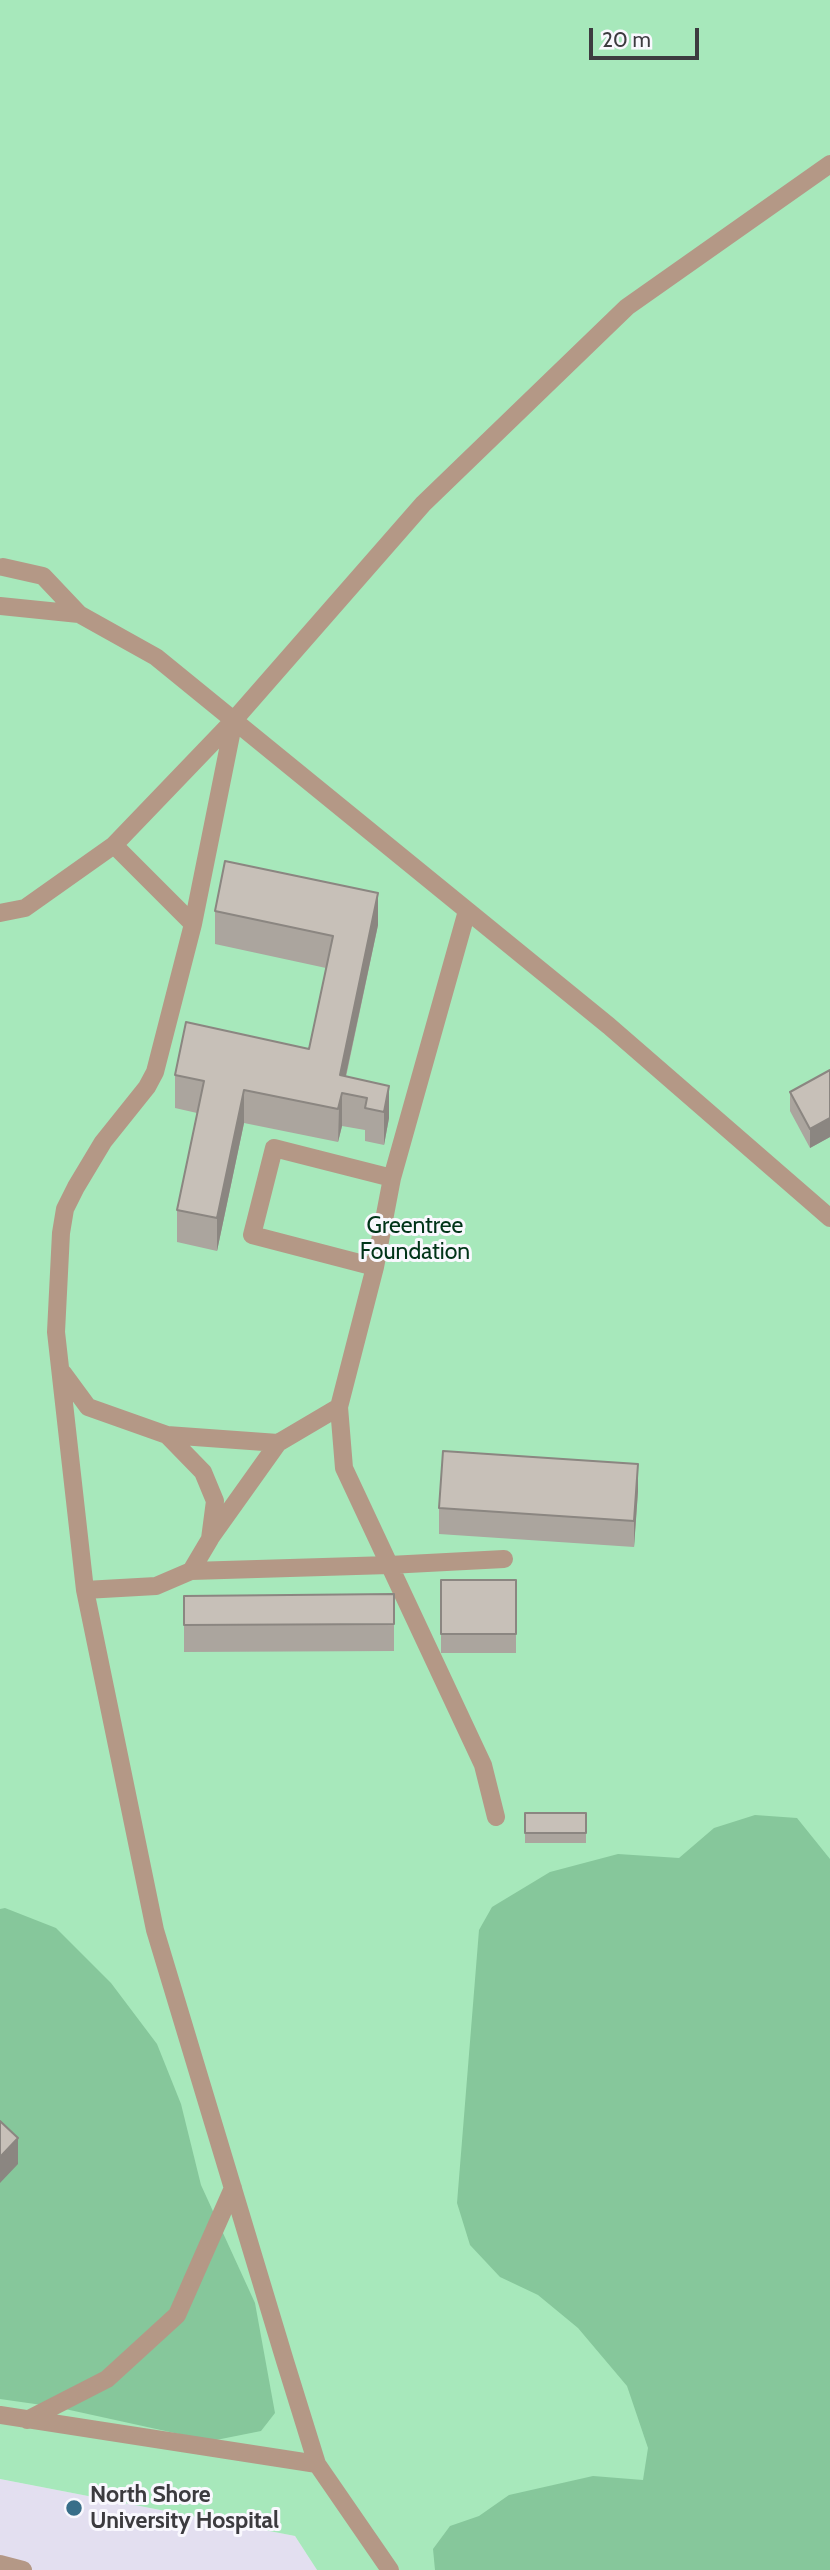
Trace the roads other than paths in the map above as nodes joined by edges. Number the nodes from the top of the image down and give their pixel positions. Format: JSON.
{"nodes":[{"id":1,"x":830,"y":164,"type":"edge"},
{"id":2,"x":3,"y":567,"type":"dead end"},
{"id":3,"x":0,"y":606,"type":"edge"},
{"id":4,"x":79,"y":614,"type":"junction"},
{"id":5,"x":234,"y":720,"type":"junction"},
{"id":6,"x":114,"y":845,"type":"junction"},
{"id":7,"x":467,"y":911,"type":"junction"},
{"id":8,"x":0,"y":913,"type":"edge"},
{"id":9,"x":193,"y":924,"type":"junction"},
{"id":10,"x":392,"y":1178,"type":"junction"},
{"id":11,"x":830,"y":1218,"type":"edge"},
{"id":12,"x":375,"y":1267,"type":"junction"},
{"id":13,"x":61,"y":1370,"type":"junction"},
{"id":14,"x":339,"y":1406,"type":"junction"},
{"id":15,"x":167,"y":1435,"type":"junction"},
{"id":16,"x":278,"y":1443,"type":"junction"},
{"id":17,"x":210,"y":1539,"type":"junction"},
{"id":18,"x":504,"y":1559,"type":"dead end"},
{"id":19,"x":389,"y":1565,"type":"junction"},
{"id":20,"x":191,"y":1571,"type":"junction"},
{"id":21,"x":85,"y":1590,"type":"junction"},
{"id":22,"x":496,"y":1817,"type":"dead end"},
{"id":23,"x":233,"y":2188,"type":"junction"},
{"id":24,"x":0,"y":2415,"type":"edge"},
{"id":25,"x":27,"y":2420,"type":"junction"},
{"id":26,"x":317,"y":2464,"type":"junction"},
{"id":27,"x":0,"y":2564,"type":"edge"},
{"id":28,"x":23,"y":2570,"type":"edge"},
{"id":29,"x":390,"y":2570,"type":"edge"}],
"edges":[{"from":1,"to":5,"type":"lane"},
{"from":2,"to":4,"type":"lane"},
{"from":3,"to":4,"type":"lane"},
{"from":4,"to":5,"type":"lane"},
{"from":5,"to":6,"type":"lane"},
{"from":5,"to":7,"type":"lane"},
{"from":5,"to":9,"type":"lane"},
{"from":6,"to":8,"type":"lane"},
{"from":6,"to":9,"type":"lane"},
{"from":7,"to":10,"type":"lane"},
{"from":7,"to":11,"type":"lane"},
{"from":9,"to":13,"type":"lane"},
{"from":10,"to":12,"type":"lane"},
{"from":10,"to":12,"type":"lane"},
{"from":12,"to":14,"type":"lane"},
{"from":13,"to":15,"type":"lane"},
{"from":13,"to":21,"type":"lane"},
{"from":14,"to":16,"type":"lane"},
{"from":14,"to":19,"type":"lane"},
{"from":15,"to":16,"type":"lane"},
{"from":15,"to":17,"type":"lane"},
{"from":16,"to":17,"type":"lane"},
{"from":17,"to":20,"type":"lane"},
{"from":18,"to":19,"type":"lane"},
{"from":19,"to":20,"type":"lane"},
{"from":19,"to":22,"type":"lane"},
{"from":20,"to":21,"type":"lane"},
{"from":21,"to":23,"type":"lane"},
{"from":23,"to":25,"type":"lane"},
{"from":23,"to":26,"type":"lane"},
{"from":24,"to":25,"type":"lane"},
{"from":25,"to":26,"type":"lane"},
{"from":26,"to":29,"type":"lane"},
{"from":27,"to":28,"type":"lane"}]}
